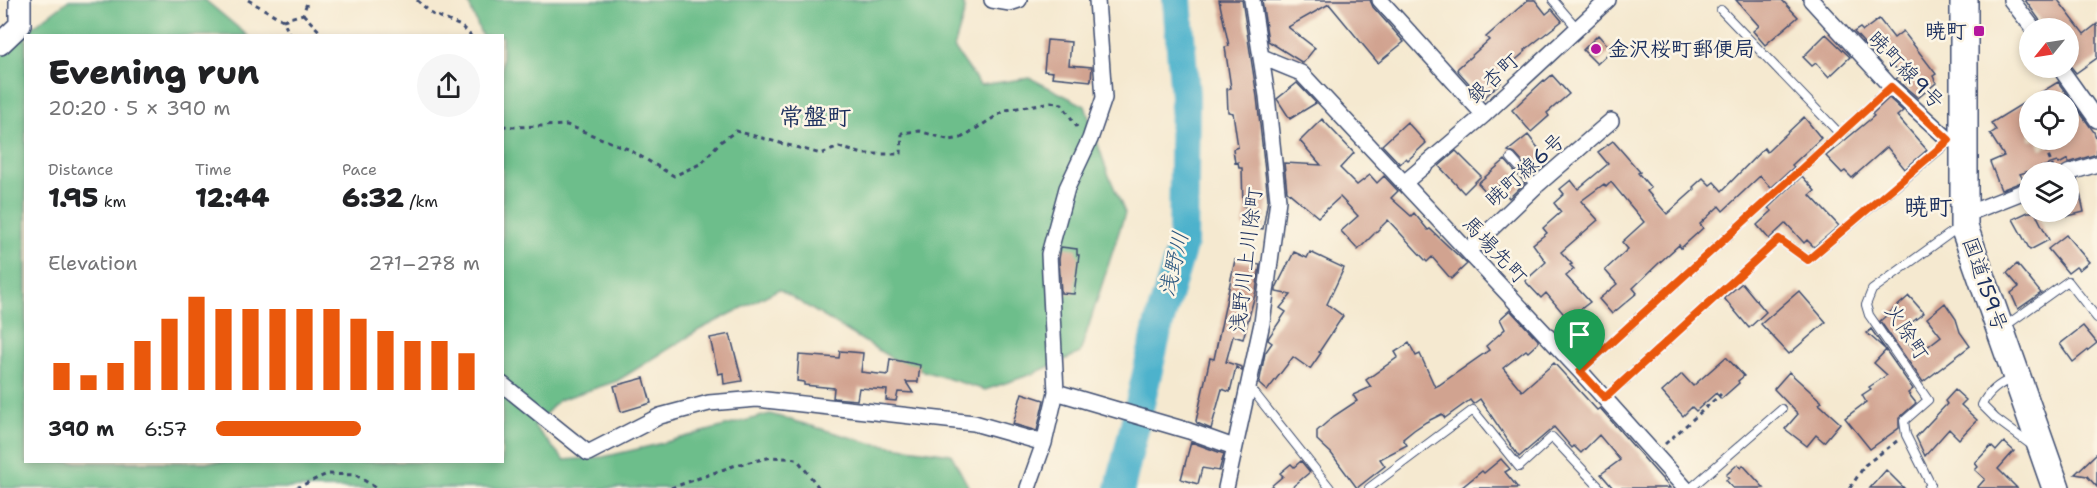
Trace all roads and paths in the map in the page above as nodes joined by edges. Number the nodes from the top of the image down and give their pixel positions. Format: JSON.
{"nodes":[{"id":1,"x":20,"y":0,"type":"edge"},
{"id":2,"x":248,"y":0,"type":"edge"},
{"id":3,"x":308,"y":0,"type":"edge"},
{"id":4,"x":417,"y":0,"type":"edge"},
{"id":5,"x":992,"y":0,"type":"edge"},
{"id":6,"x":1019,"y":0,"type":"edge"},
{"id":7,"x":1097,"y":0,"type":"edge"},
{"id":8,"x":1252,"y":0,"type":"edge"},
{"id":9,"x":1380,"y":0,"type":"edge"},
{"id":10,"x":1553,"y":0,"type":"edge"},
{"id":11,"x":1608,"y":0,"type":"edge"},
{"id":12,"x":1811,"y":0,"type":"edge"},
{"id":13,"x":1964,"y":0,"type":"edge"},
{"id":14,"x":2011,"y":0,"type":"edge"},
{"id":15,"x":1721,"y":10,"type":"dead end"},
{"id":16,"x":303,"y":14,"type":"junction"},
{"id":17,"x":2025,"y":18,"type":"edge"},
{"id":18,"x":283,"y":20,"type":"junction"},
{"id":19,"x":1577,"y":28,"type":"junction"},
{"id":20,"x":289,"y":34,"type":"edge"},
{"id":21,"x":322,"y":34,"type":"edge"},
{"id":22,"x":469,"y":34,"type":"edge"},
{"id":23,"x":0,"y":44,"type":"edge"},
{"id":24,"x":1262,"y":57,"type":"junction"},
{"id":25,"x":2067,"y":78,"type":"edge"},
{"id":26,"x":1891,"y":87,"type":"junction"},
{"id":27,"x":1484,"y":115,"type":"junction"},
{"id":28,"x":2097,"y":120,"type":"edge"},
{"id":29,"x":1611,"y":121,"type":"dead end"},
{"id":30,"x":504,"y":126,"type":"edge"},
{"id":31,"x":1839,"y":133,"type":"junction"},
{"id":32,"x":1090,"y":139,"type":"junction"},
{"id":33,"x":1957,"y":139,"type":"junction"},
{"id":34,"x":1511,"y":158,"type":"dead end"},
{"id":35,"x":2097,"y":164,"type":"edge"},
{"id":36,"x":2079,"y":169,"type":"edge"},
{"id":37,"x":1404,"y":183,"type":"junction"},
{"id":38,"x":1536,"y":186,"type":"junction"},
{"id":39,"x":2019,"y":194,"type":"edge"},
{"id":40,"x":1964,"y":221,"type":"junction"},
{"id":41,"x":1468,"y":251,"type":"junction"},
{"id":42,"x":2097,"y":318,"type":"edge"},
{"id":43,"x":2001,"y":330,"type":"junction"},
{"id":44,"x":1580,"y":371,"type":"junction"},
{"id":45,"x":2017,"y":376,"type":"junction"},
{"id":46,"x":1248,"y":385,"type":"junction"},
{"id":47,"x":504,"y":386,"type":"edge"},
{"id":48,"x":1056,"y":392,"type":"junction"},
{"id":49,"x":1721,"y":394,"type":"dead end"},
{"id":50,"x":1605,"y":398,"type":"junction"},
{"id":51,"x":1782,"y":409,"type":"dead end"},
{"id":52,"x":1906,"y":435,"type":"junction"},
{"id":53,"x":1044,"y":443,"type":"junction"},
{"id":54,"x":1234,"y":447,"type":"junction"},
{"id":55,"x":1655,"y":453,"type":"junction"},
{"id":56,"x":2045,"y":455,"type":"junction"},
{"id":57,"x":296,"y":488,"type":"edge"},
{"id":58,"x":376,"y":488,"type":"edge"},
{"id":59,"x":671,"y":488,"type":"edge"},
{"id":60,"x":819,"y":488,"type":"edge"},
{"id":61,"x":1029,"y":488,"type":"edge"},
{"id":62,"x":1226,"y":488,"type":"edge"},
{"id":63,"x":1330,"y":488,"type":"edge"},
{"id":64,"x":1369,"y":488,"type":"edge"},
{"id":65,"x":1600,"y":488,"type":"edge"},
{"id":66,"x":1685,"y":488,"type":"edge"},
{"id":67,"x":1691,"y":488,"type":"edge"},
{"id":68,"x":1850,"y":488,"type":"edge"},
{"id":69,"x":1928,"y":488,"type":"edge"},
{"id":70,"x":2056,"y":488,"type":"edge"}],
"edges":[{"from":1,"to":23,"type":"street"},
{"from":2,"to":18,"type":"path"},
{"from":3,"to":16,"type":"path"},
{"from":4,"to":22,"type":"path"},
{"from":5,"to":6,"type":"street"},
{"from":7,"to":32,"type":"street"},
{"from":8,"to":24,"type":"street","name":"浅野川上川除町"},
{"from":9,"to":27,"type":"street"},
{"from":10,"to":19,"type":"lane"},
{"from":11,"to":19,"type":"street","name":"銀杏町"},
{"from":12,"to":26,"type":"street","name":"暁町線9号"},
{"from":13,"to":33,"type":"highway","name":"国道159号"},
{"from":14,"to":17,"type":"street"},
{"from":15,"to":31,"type":"lane"},
{"from":16,"to":18,"type":"path"},
{"from":16,"to":21,"type":"path"},
{"from":18,"to":20,"type":"path"},
{"from":19,"to":27,"type":"street","name":"銀杏町"},
{"from":24,"to":37,"type":"street","name":"馬場先町"},
{"from":24,"to":46,"type":"street","name":"浅野川上川除町"},
{"from":25,"to":28,"type":"street"},
{"from":26,"to":31,"type":"lane"},
{"from":26,"to":33,"type":"street","name":"暁町線9号"},
{"from":27,"to":37,"type":"street","name":"銀杏町"},
{"from":29,"to":38,"type":"street","name":"暁町線6号"},
{"from":30,"to":32,"type":"path"},
{"from":31,"to":44,"type":"lane"},
{"from":32,"to":48,"type":"street"},
{"from":33,"to":40,"type":"highway","name":"国道159号"},
{"from":33,"to":50,"type":"lane"},
{"from":34,"to":38,"type":"lane"},
{"from":35,"to":36,"type":"street"},
{"from":37,"to":41,"type":"street","name":"馬場先町"},
{"from":38,"to":41,"type":"street","name":"暁町線6号"},
{"from":39,"to":40,"type":"street","name":"火除町"},
{"from":40,"to":43,"type":"highway","name":"国道159号"},
{"from":40,"to":52,"type":"lane","name":"火除町"},
{"from":41,"to":44,"type":"street","name":"馬場先町"},
{"from":42,"to":43,"type":"lane"},
{"from":43,"to":45,"type":"highway","name":"国道159号"},
{"from":44,"to":50,"type":"street","name":"馬場先町"},
{"from":45,"to":56,"type":"highway","name":"国道159号"},
{"from":45,"to":56,"type":"lane"},
{"from":46,"to":54,"type":"street","name":"浅野川上川除町"},
{"from":46,"to":63,"type":"lane"},
{"from":47,"to":53,"type":"street"},
{"from":48,"to":53,"type":"street"},
{"from":48,"to":54,"type":"street"},
{"from":49,"to":55,"type":"path"},
{"from":50,"to":55,"type":"street","name":"馬場先町"},
{"from":51,"to":67,"type":"lane"},
{"from":52,"to":68,"type":"path"},
{"from":52,"to":69,"type":"lane"},
{"from":53,"to":61,"type":"street"},
{"from":54,"to":62,"type":"street","name":"浅野川上川除町"},
{"from":55,"to":66,"type":"street","name":"馬場先町"},
{"from":56,"to":70,"type":"highway","name":"国道159号"},
{"from":57,"to":58,"type":"path"},
{"from":59,"to":60,"type":"path"},
{"from":64,"to":65,"type":"lane"}]}
